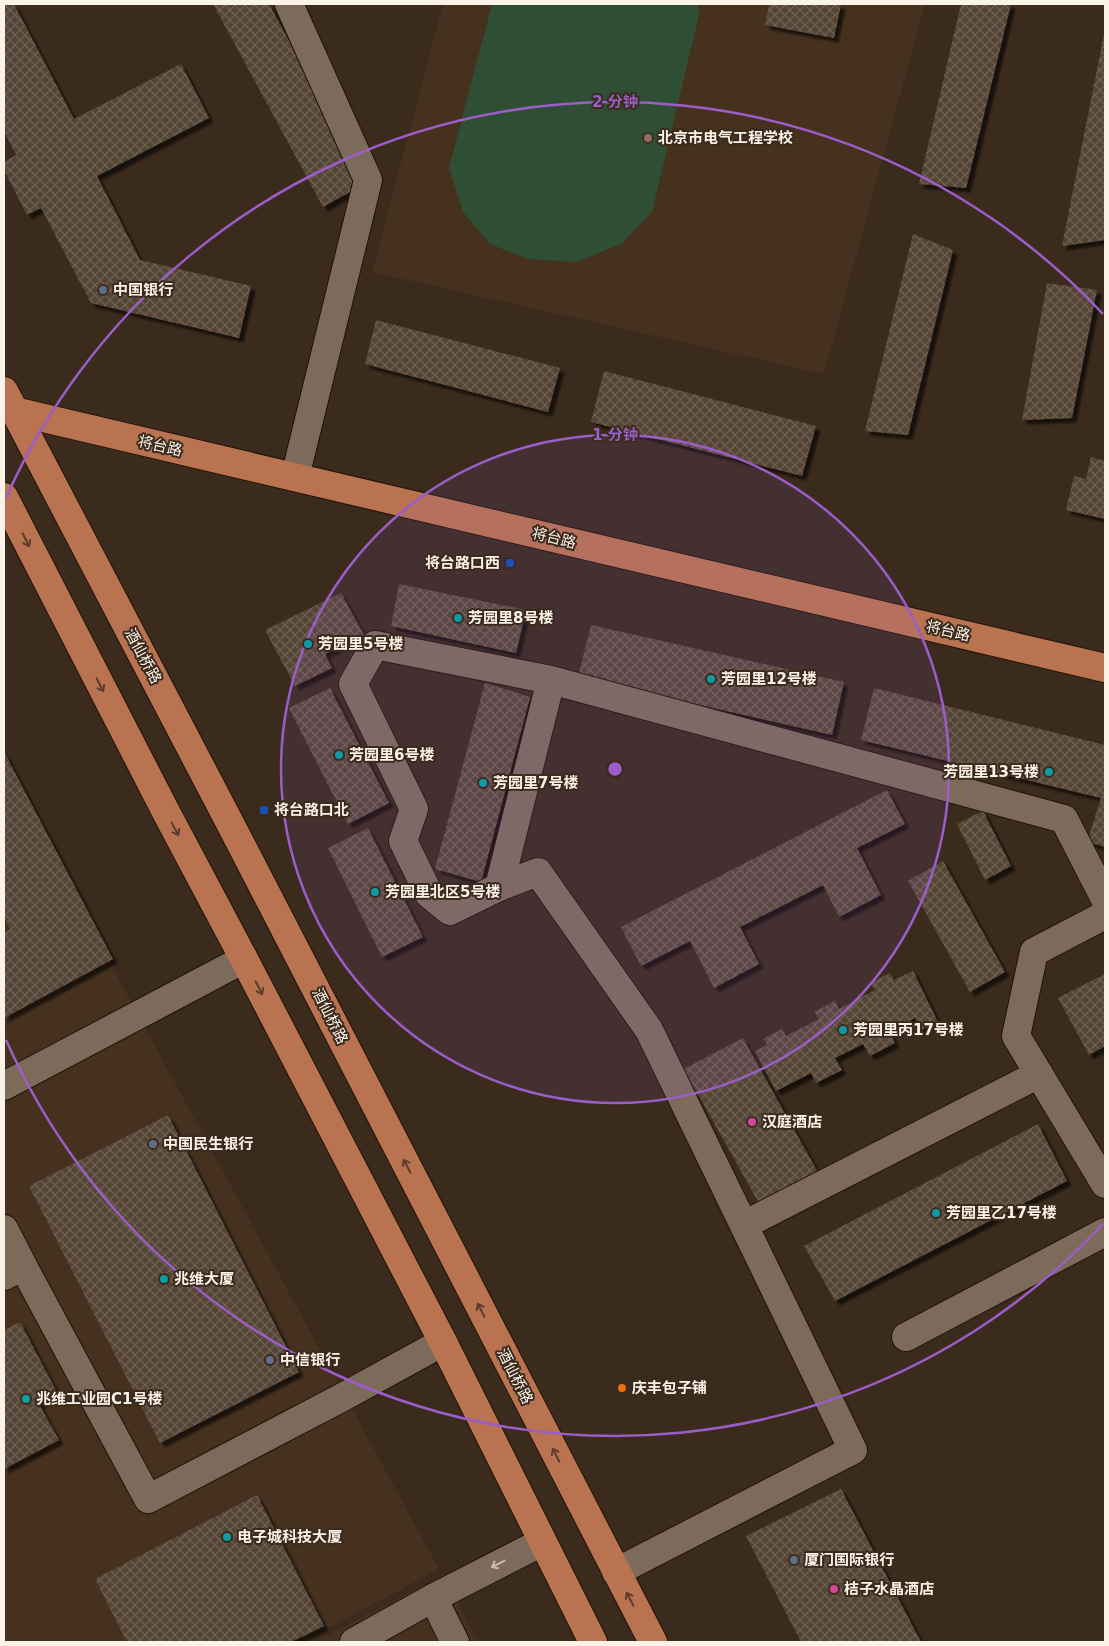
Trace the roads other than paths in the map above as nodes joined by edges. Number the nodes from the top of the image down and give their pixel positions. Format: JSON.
{"nodes":[{"id":1,"x":289,"y":4,"type":"edge"},
{"id":2,"x":7,"y":403,"type":"edge"},
{"id":3,"x":295,"y":478,"type":"junction"},
{"id":4,"x":4,"y":497,"type":"edge"},
{"id":5,"x":1105,"y":668,"type":"edge"},
{"id":6,"x":551,"y":680,"type":"junction"},
{"id":7,"x":498,"y":887,"type":"junction"},
{"id":8,"x":1105,"y":899,"type":"edge"},
{"id":9,"x":1105,"y":914,"type":"edge"},
{"id":10,"x":244,"y":959,"type":"junction"},
{"id":11,"x":1039,"y":1074,"type":"junction"},
{"id":12,"x":4,"y":1086,"type":"edge"},
{"id":13,"x":1105,"y":1184,"type":"edge"},
{"id":14,"x":744,"y":1225,"type":"junction"},
{"id":15,"x":4,"y":1229,"type":"edge"},
{"id":16,"x":1105,"y":1232,"type":"edge"},
{"id":17,"x":13,"y":1271,"type":"edge"},
{"id":18,"x":906,"y":1337,"type":"dead end"},
{"id":19,"x":443,"y":1342,"type":"junction"},
{"id":20,"x":542,"y":1542,"type":"junction"},
{"id":21,"x":616,"y":1572,"type":"junction"},
{"id":22,"x":433,"y":1598,"type":"junction"},
{"id":23,"x":354,"y":1642,"type":"edge"},
{"id":24,"x":456,"y":1642,"type":"edge"},
{"id":25,"x":593,"y":1642,"type":"edge"},
{"id":26,"x":653,"y":1642,"type":"edge"}],
"edges":[{"from":1,"to":3,"type":"street"},
{"from":2,"to":3,"type":"main road","name":"将台路"},
{"from":21,"to":2,"type":"main road","name":"酒仙桥路","one_way":true},
{"from":3,"to":5,"type":"main road","name":"将台路"},
{"from":4,"to":10,"type":"main road","one_way":true},
{"from":6,"to":7,"type":"street"},
{"from":6,"to":7,"type":"street"},
{"from":6,"to":8,"type":"street"},
{"from":7,"to":14,"type":"street"},
{"from":9,"to":11,"type":"street"},
{"from":10,"to":12,"type":"street"},
{"from":10,"to":19,"type":"main road","one_way":true},
{"from":11,"to":13,"type":"street"},
{"from":11,"to":14,"type":"street"},
{"from":14,"to":21,"type":"street"},
{"from":15,"to":17,"type":"street"},
{"from":16,"to":18,"type":"street"},
{"from":17,"to":19,"type":"street"},
{"from":19,"to":20,"type":"main road"},
{"from":20,"to":22,"type":"street","one_way":true},
{"from":20,"to":25,"type":"main road"},
{"from":26,"to":21,"type":"main road","name":"酒仙桥路","one_way":true},
{"from":22,"to":23,"type":"street"},
{"from":22,"to":24,"type":"street"}]}
